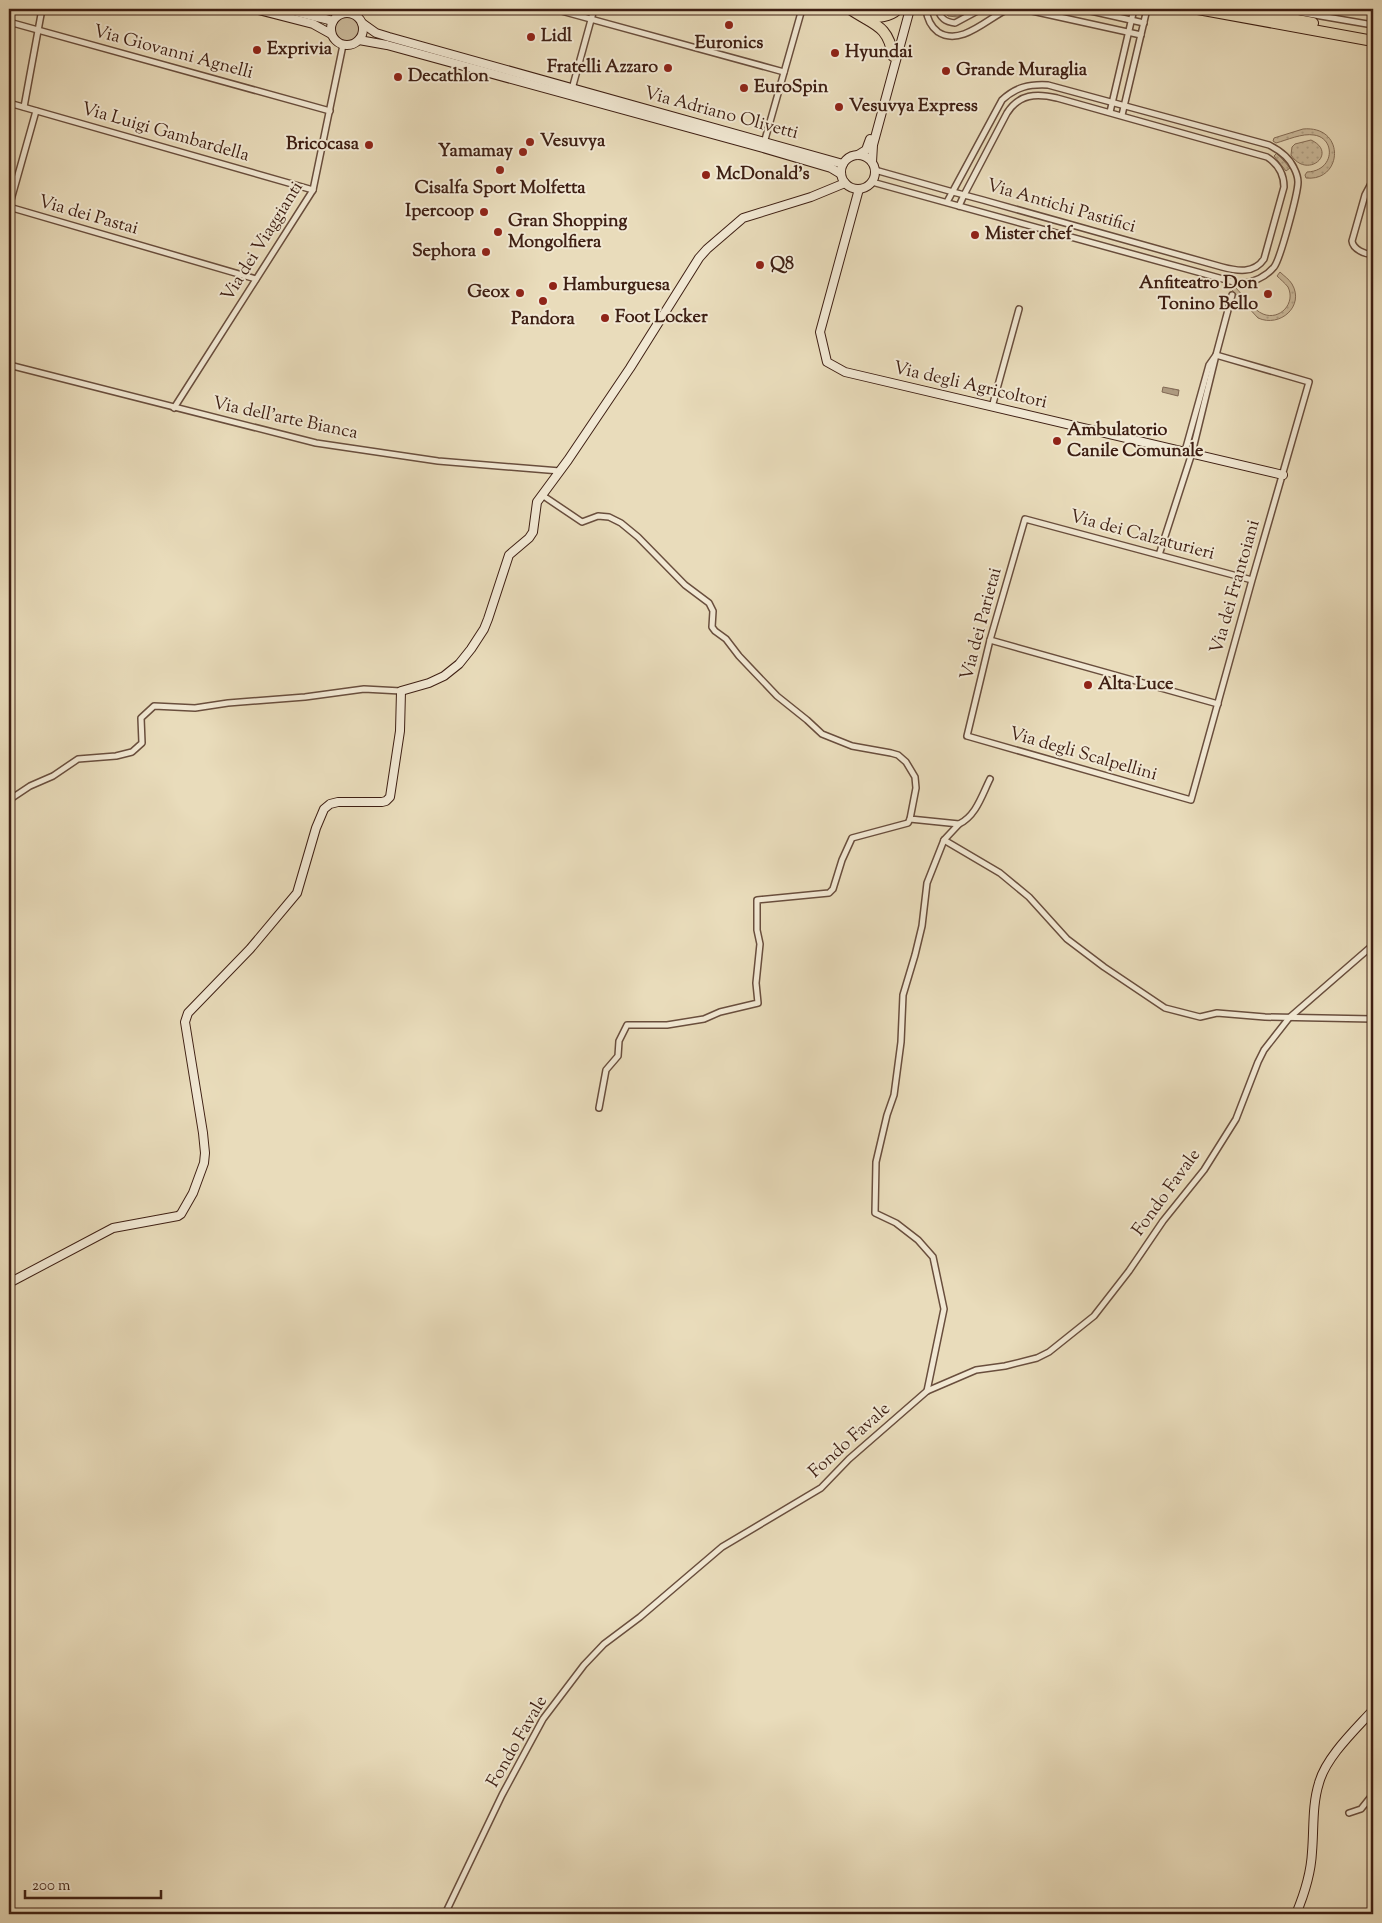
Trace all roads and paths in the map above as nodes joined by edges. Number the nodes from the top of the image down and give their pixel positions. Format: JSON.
{"nodes":[{"id":1,"x":42,"y":9,"type":"edge"},
{"id":2,"x":255,"y":9,"type":"edge"},
{"id":3,"x":286,"y":9,"type":"edge"},
{"id":4,"x":554,"y":9,"type":"edge"},
{"id":5,"x":594,"y":9,"type":"edge"},
{"id":6,"x":802,"y":9,"type":"edge"},
{"id":7,"x":850,"y":9,"type":"edge"},
{"id":8,"x":898,"y":9,"type":"edge"},
{"id":9,"x":906,"y":9,"type":"edge"},
{"id":10,"x":910,"y":9,"type":"edge"},
{"id":11,"x":926,"y":9,"type":"edge"},
{"id":12,"x":938,"y":9,"type":"edge"},
{"id":13,"x":982,"y":9,"type":"edge"},
{"id":14,"x":1008,"y":9,"type":"edge"},
{"id":15,"x":1023,"y":9,"type":"edge"},
{"id":16,"x":1082,"y":9,"type":"edge"},
{"id":17,"x":1134,"y":9,"type":"edge"},
{"id":18,"x":1147,"y":9,"type":"edge"},
{"id":19,"x":1198,"y":9,"type":"edge"},
{"id":20,"x":1240,"y":9,"type":"edge"},
{"id":21,"x":1280,"y":9,"type":"edge"},
{"id":22,"x":1001,"y":11,"type":"edge"},
{"id":23,"x":862,"y":17,"type":"junction"},
{"id":24,"x":592,"y":19,"type":"junction"},
{"id":25,"x":333,"y":20,"type":"junction"},
{"id":26,"x":1132,"y":20,"type":"junction"},
{"id":27,"x":9,"y":22,"type":"edge"},
{"id":28,"x":1144,"y":23,"type":"junction"},
{"id":29,"x":362,"y":24,"type":"junction"},
{"id":30,"x":1373,"y":25,"type":"edge"},
{"id":31,"x":38,"y":30,"type":"junction"},
{"id":32,"x":1129,"y":33,"type":"junction"},
{"id":33,"x":331,"y":34,"type":"junction"},
{"id":34,"x":1373,"y":34,"type":"edge"},
{"id":35,"x":1141,"y":35,"type":"junction"},
{"id":36,"x":359,"y":40,"type":"junction"},
{"id":37,"x":1373,"y":41,"type":"edge"},
{"id":38,"x":343,"y":45,"type":"junction"},
{"id":39,"x":893,"y":56,"type":"junction"},
{"id":40,"x":784,"y":72,"type":"junction"},
{"id":41,"x":572,"y":89,"type":"junction"},
{"id":42,"x":1073,"y":92,"type":"junction"},
{"id":43,"x":9,"y":102,"type":"edge"},
{"id":44,"x":1070,"y":102,"type":"junction"},
{"id":45,"x":1112,"y":102,"type":"junction"},
{"id":46,"x":1124,"y":106,"type":"junction"},
{"id":47,"x":24,"y":107,"type":"junction"},
{"id":48,"x":36,"y":111,"type":"junction"},
{"id":49,"x":330,"y":111,"type":"junction"},
{"id":50,"x":1110,"y":112,"type":"junction"},
{"id":51,"x":1122,"y":116,"type":"junction"},
{"id":52,"x":764,"y":145,"type":"junction"},
{"id":53,"x":871,"y":145,"type":"junction"},
{"id":54,"x":858,"y":155,"type":"junction"},
{"id":55,"x":872,"y":162,"type":"junction"},
{"id":56,"x":843,"y":164,"type":"junction"},
{"id":57,"x":875,"y":170,"type":"junction"},
{"id":58,"x":841,"y":174,"type":"junction"},
{"id":59,"x":1373,"y":180,"type":"edge"},
{"id":60,"x":872,"y":182,"type":"junction"},
{"id":61,"x":845,"y":183,"type":"junction"},
{"id":62,"x":859,"y":189,"type":"junction"},
{"id":63,"x":313,"y":190,"type":"junction"},
{"id":64,"x":952,"y":192,"type":"junction"},
{"id":65,"x":964,"y":195,"type":"junction"},
{"id":66,"x":947,"y":202,"type":"junction"},
{"id":67,"x":959,"y":206,"type":"junction"},
{"id":68,"x":1373,"y":254,"type":"edge"},
{"id":69,"x":256,"y":279,"type":"junction"},
{"id":70,"x":1232,"y":295,"type":"dead end"},
{"id":71,"x":1019,"y":309,"type":"dead end"},
{"id":72,"x":1216,"y":355,"type":"junction"},
{"id":73,"x":9,"y":365,"type":"edge"},
{"id":74,"x":992,"y":407,"type":"junction"},
{"id":75,"x":174,"y":408,"type":"junction"},
{"id":76,"x":1188,"y":452,"type":"junction"},
{"id":77,"x":560,"y":471,"type":"junction"},
{"id":78,"x":1283,"y":474,"type":"junction"},
{"id":79,"x":542,"y":495,"type":"junction"},
{"id":80,"x":1025,"y":519,"type":"joint"},
{"id":81,"x":1159,"y":555,"type":"junction"},
{"id":82,"x":1252,"y":580,"type":"junction"},
{"id":83,"x":990,"y":640,"type":"junction"},
{"id":84,"x":401,"y":691,"type":"junction"},
{"id":85,"x":1218,"y":704,"type":"junction"},
{"id":86,"x":967,"y":736,"type":"joint"},
{"id":87,"x":990,"y":779,"type":"dead end"},
{"id":88,"x":9,"y":800,"type":"edge"},
{"id":89,"x":1192,"y":800,"type":"joint"},
{"id":90,"x":910,"y":819,"type":"junction"},
{"id":91,"x":959,"y":824,"type":"junction"},
{"id":92,"x":944,"y":840,"type":"junction"},
{"id":93,"x":1373,"y":945,"type":"edge"},
{"id":94,"x":1289,"y":1018,"type":"junction"},
{"id":95,"x":1373,"y":1019,"type":"edge"},
{"id":96,"x":599,"y":1108,"type":"dead end"},
{"id":97,"x":9,"y":1283,"type":"edge"},
{"id":98,"x":927,"y":1391,"type":"junction"},
{"id":99,"x":1373,"y":1710,"type":"edge"},
{"id":100,"x":1373,"y":1794,"type":"edge"},
{"id":101,"x":1349,"y":1813,"type":"dead end"},
{"id":102,"x":445,"y":1914,"type":"edge"},
{"id":103,"x":1296,"y":1914,"type":"edge"}],
"edges":[{"from":1,"to":31,"type":"street"},
{"from":2,"to":33,"type":"street"},
{"from":3,"to":25,"type":"street","name":"Via Adriano Olivetti"},
{"from":4,"to":24,"type":"street"},
{"from":5,"to":24,"type":"street"},
{"from":6,"to":40,"type":"street"},
{"from":7,"to":23,"type":"highway"},
{"from":8,"to":23,"type":"highway"},
{"from":9,"to":39,"type":"street"},
{"from":10,"to":53,"type":"street"},
{"from":11,"to":22,"type":"street"},
{"from":12,"to":13,"type":"street"},
{"from":14,"to":22,"type":"street"},
{"from":15,"to":32,"type":"street"},
{"from":16,"to":26,"type":"street"},
{"from":17,"to":26,"type":"street"},
{"from":18,"to":28,"type":"street"},
{"from":19,"to":37,"type":"highway"},
{"from":20,"to":34,"type":"highway"},
{"from":21,"to":30,"type":"street"},
{"from":23,"to":39,"type":"highway"},
{"from":24,"to":40,"type":"street"},
{"from":24,"to":41,"type":"street"},
{"from":25,"to":29,"type":"street","name":"Via Adriano Olivetti"},
{"from":25,"to":33,"type":"street"},
{"from":26,"to":28,"type":"street"},
{"from":26,"to":32,"type":"street"},
{"from":27,"to":31,"type":"street","name":"Via Giovanni Agnelli"},
{"from":28,"to":35,"type":"street"},
{"from":29,"to":36,"type":"street"},
{"from":29,"to":41,"type":"street","name":"Via Adriano Olivetti"},
{"from":31,"to":47,"type":"street"},
{"from":31,"to":49,"type":"street","name":"Via Giovanni Agnelli"},
{"from":32,"to":35,"type":"street"},
{"from":32,"to":45,"type":"street"},
{"from":33,"to":38,"type":"street"},
{"from":35,"to":46,"type":"street"},
{"from":36,"to":38,"type":"street","name":"Via Adriano Olivetti"},
{"from":36,"to":52,"type":"street","name":"Via Adriano Olivetti"},
{"from":38,"to":49,"type":"street","name":"Via dei Viaggianti"},
{"from":39,"to":53,"type":"street"},
{"from":40,"to":52,"type":"street"},
{"from":41,"to":52,"type":"street","name":"Via Adriano Olivetti"},
{"from":42,"to":44,"type":"street"},
{"from":42,"to":45,"type":"street"},
{"from":42,"to":64,"type":"street"},
{"from":43,"to":47,"type":"street","name":"Via Luigi Gambardella"},
{"from":44,"to":50,"type":"street"},
{"from":44,"to":65,"type":"street"},
{"from":45,"to":46,"type":"street"},
{"from":45,"to":50,"type":"street"},
{"from":46,"to":51,"type":"street"},
{"from":46,"to":67,"type":"street","name":"Via Antichi Pastifici"},
{"from":47,"to":48,"type":"street","name":"Via Luigi Gambardella"},
{"from":48,"to":63,"type":"street","name":"Via Luigi Gambardella"},
{"from":48,"to":69,"type":"street","name":"Via dei Pastai"},
{"from":49,"to":63,"type":"street","name":"Via dei Viaggianti"},
{"from":50,"to":51,"type":"street"},
{"from":51,"to":65,"type":"street","name":"Via Antichi Pastifici"},
{"from":52,"to":56,"type":"street","name":"Via Adriano Olivetti"},
{"from":52,"to":58,"type":"street","name":"Via Adriano Olivetti"},
{"from":53,"to":54,"type":"street"},
{"from":53,"to":55,"type":"street"},
{"from":54,"to":55,"type":"street"},
{"from":54,"to":56,"type":"street"},
{"from":55,"to":57,"type":"street"},
{"from":56,"to":58,"type":"street"},
{"from":57,"to":60,"type":"street"},
{"from":57,"to":64,"type":"street","name":"Via Antichi Pastifici"},
{"from":58,"to":61,"type":"street"},
{"from":59,"to":68,"type":"street"},
{"from":60,"to":62,"type":"street"},
{"from":60,"to":66,"type":"street","name":"Via Antichi Pastifici"},
{"from":61,"to":62,"type":"street"},
{"from":61,"to":77,"type":"street"},
{"from":62,"to":74,"type":"street","name":"Via degli Agricoltori"},
{"from":63,"to":69,"type":"street","name":"Via dei Viaggianti"},
{"from":64,"to":65,"type":"street","name":"Via Antichi Pastifici"},
{"from":64,"to":66,"type":"street"},
{"from":65,"to":67,"type":"street"},
{"from":66,"to":67,"type":"street","name":"Via Antichi Pastifici"},
{"from":69,"to":75,"type":"street","name":"Via dei Viaggianti"},
{"from":70,"to":72,"type":"street"},
{"from":71,"to":74,"type":"street"},
{"from":72,"to":76,"type":"street"},
{"from":72,"to":78,"type":"street","name":"Via dei Frantoiani"},
{"from":73,"to":75,"type":"street","name":"Via dell'arte Bianca"},
{"from":74,"to":76,"type":"street","name":"Via degli Agricoltori"},
{"from":75,"to":77,"type":"street","name":"Via dell'arte Bianca"},
{"from":76,"to":78,"type":"street","name":"Via degli Agricoltori"},
{"from":76,"to":81,"type":"street"},
{"from":77,"to":79,"type":"street"},
{"from":78,"to":82,"type":"street","name":"Via dei Frantoiani"},
{"from":79,"to":84,"type":"street"},
{"from":79,"to":90,"type":"street"},
{"from":80,"to":81,"type":"street","name":"Via dei Calzaturieri"},
{"from":80,"to":83,"type":"street","name":"Via dei Parietai"},
{"from":81,"to":82,"type":"street","name":"Via dei Calzaturieri"},
{"from":82,"to":85,"type":"street","name":"Via dei Frantoiani"},
{"from":83,"to":85,"type":"street"},
{"from":83,"to":86,"type":"street","name":"Via dei Parietai"},
{"from":84,"to":88,"type":"street"},
{"from":84,"to":97,"type":"street"},
{"from":85,"to":89,"type":"street","name":"Via dei Frantoiani"},
{"from":86,"to":89,"type":"street","name":"Via degli Scalpellini"},
{"from":87,"to":91,"type":"street"},
{"from":90,"to":91,"type":"street"},
{"from":90,"to":96,"type":"street"},
{"from":91,"to":92,"type":"street"},
{"from":92,"to":94,"type":"street"},
{"from":92,"to":98,"type":"street"},
{"from":93,"to":94,"type":"street","name":"Fondo Favale"},
{"from":94,"to":95,"type":"street"},
{"from":94,"to":98,"type":"street","name":"Fondo Favale"},
{"from":98,"to":102,"type":"street","name":"Fondo Favale"},
{"from":99,"to":103,"type":"street"},
{"from":100,"to":101,"type":"street"}]}
